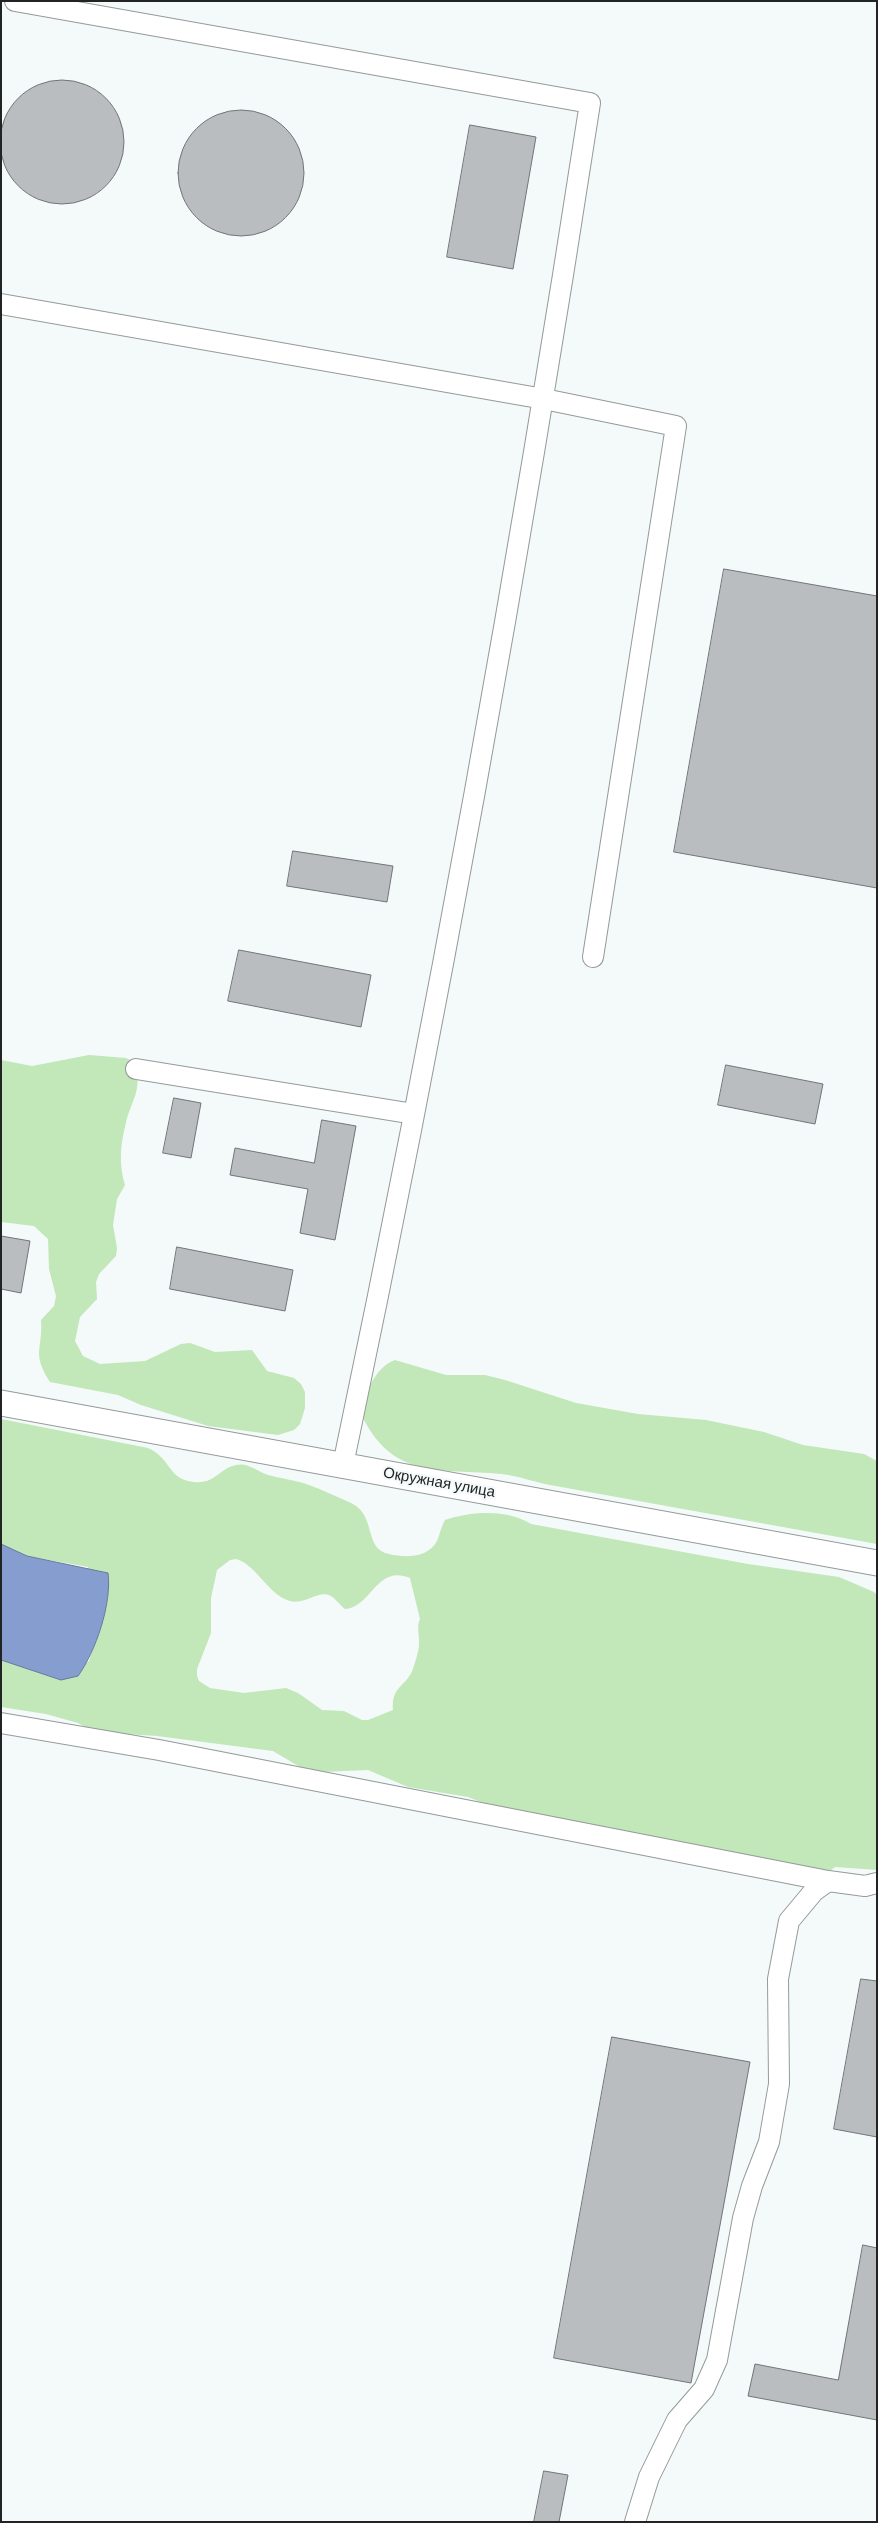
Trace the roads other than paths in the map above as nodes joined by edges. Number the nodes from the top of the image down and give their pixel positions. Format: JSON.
{"nodes":[{"id":1,"x":15,"y":1,"type":"edge"},
{"id":2,"x":1,"y":304,"type":"edge"},
{"id":3,"x":544,"y":400,"type":"junction"},
{"id":4,"x":592,"y":957,"type":"dead end"},
{"id":5,"x":136,"y":1069,"type":"dead end"},
{"id":6,"x":414,"y":1114,"type":"junction"},
{"id":7,"x":1,"y":1403,"type":"edge"},
{"id":8,"x":343,"y":1466,"type":"junction"},
{"id":9,"x":877,"y":1563,"type":"edge"},
{"id":10,"x":1,"y":1723,"type":"edge"},
{"id":11,"x":828,"y":1882,"type":"junction"},
{"id":12,"x":877,"y":1883,"type":"edge"},
{"id":13,"x":635,"y":2522,"type":"edge"}],
"edges":[{"from":1,"to":3,"type":"lane"},
{"from":2,"to":3,"type":"lane"},
{"from":3,"to":4,"type":"lane"},
{"from":3,"to":6,"type":"lane"},
{"from":5,"to":6,"type":"lane"},
{"from":6,"to":8,"type":"lane"},
{"from":7,"to":8,"type":"main road","name":"Окружная улица"},
{"from":8,"to":9,"type":"main road","name":"Окружная улица"},
{"from":10,"to":11,"type":"lane"},
{"from":11,"to":12,"type":"lane"},
{"from":11,"to":13,"type":"lane"}]}
